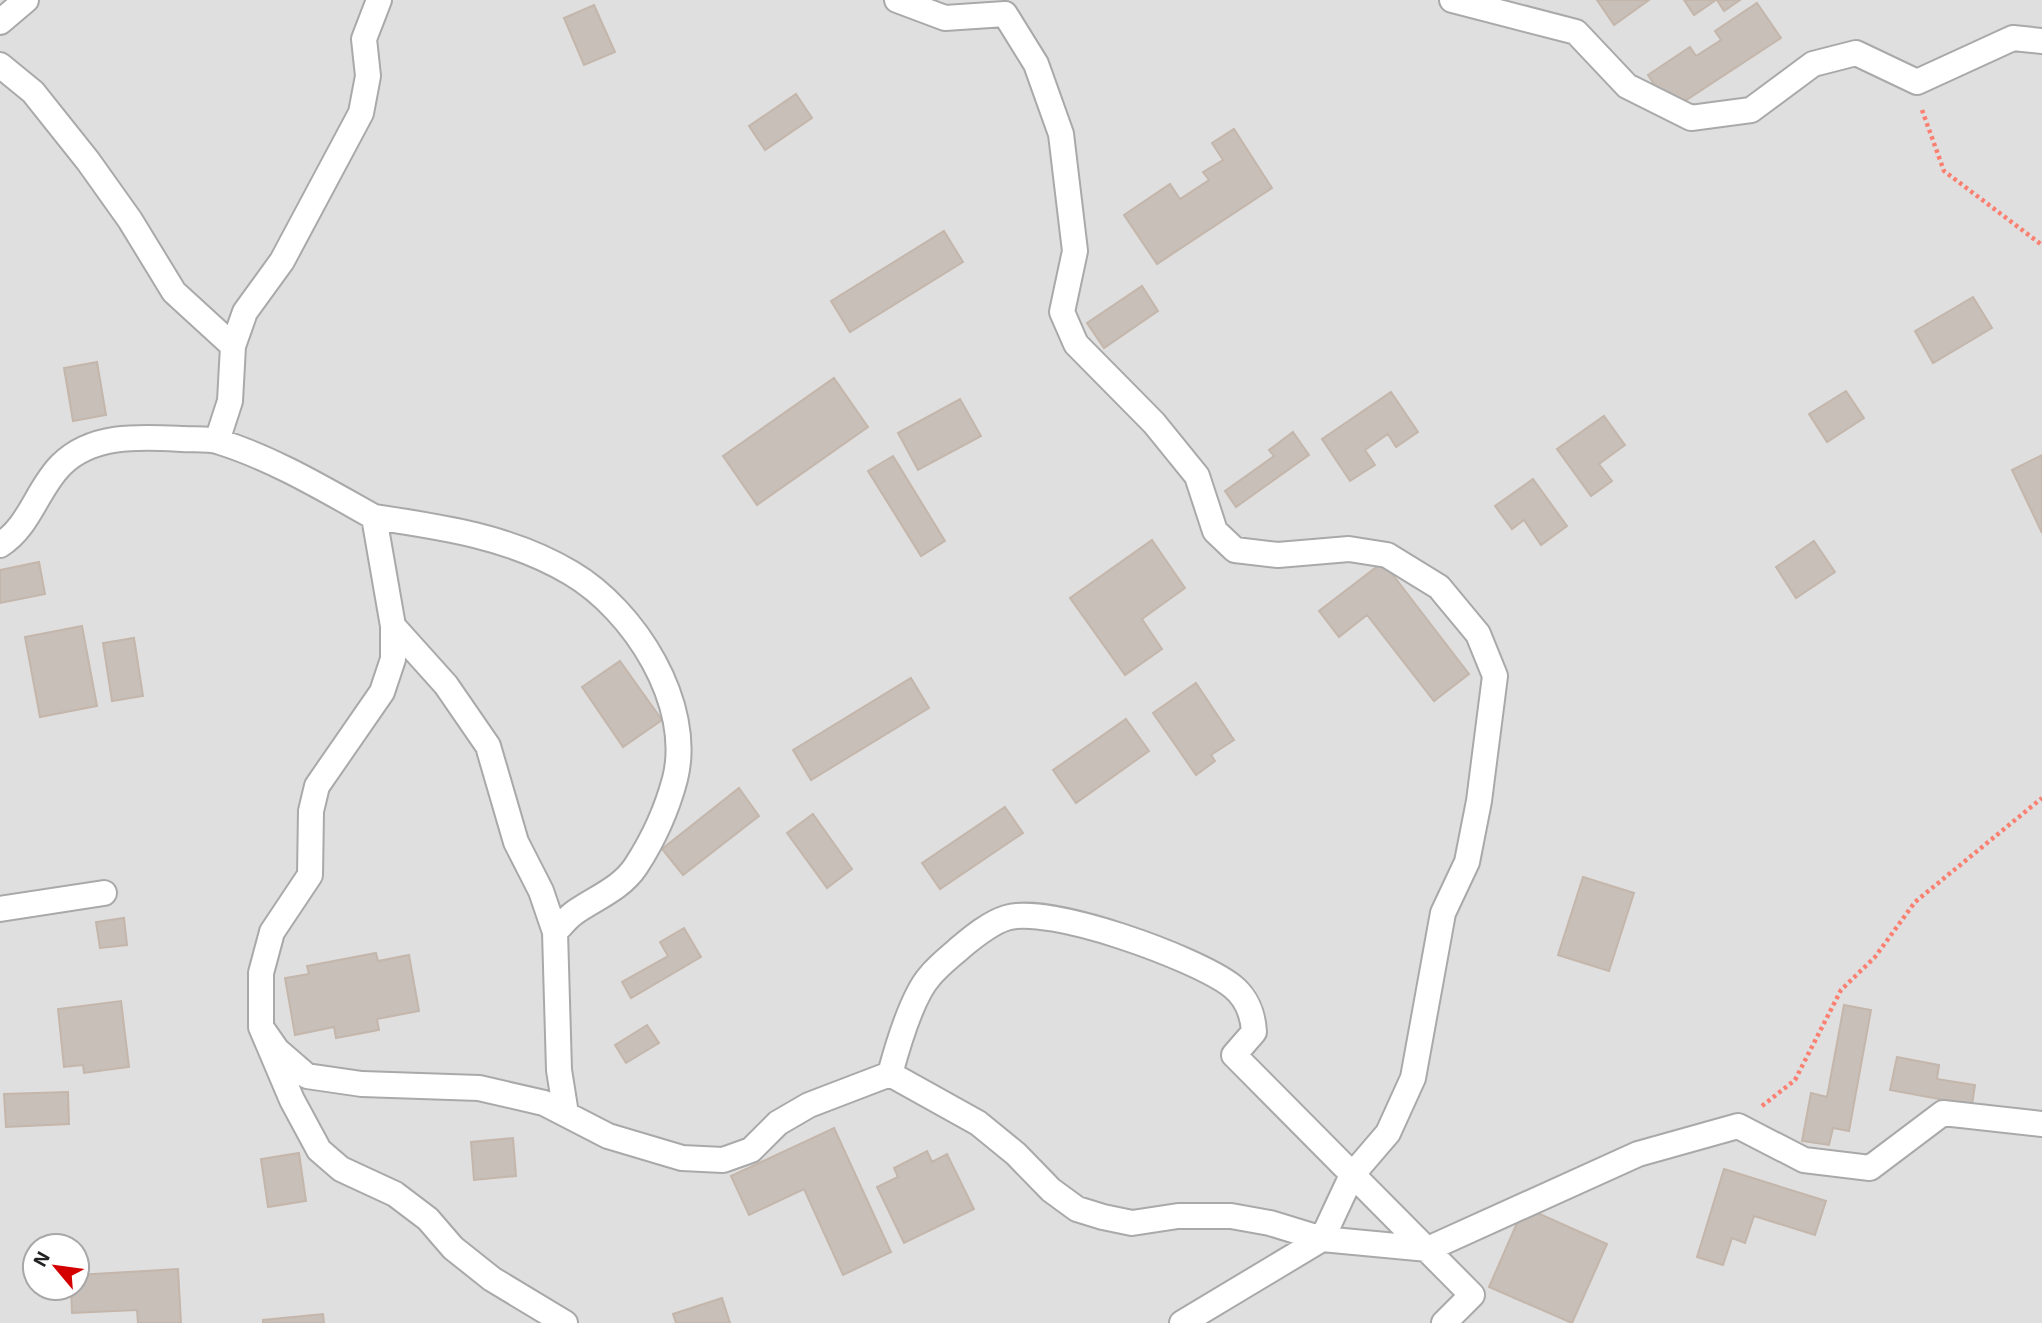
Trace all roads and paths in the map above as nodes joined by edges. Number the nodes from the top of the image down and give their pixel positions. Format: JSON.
{"nodes":[{"id":1,"x":26,"y":0,"type":"edge"},
{"id":2,"x":379,"y":0,"type":"edge"},
{"id":3,"x":897,"y":0,"type":"edge"},
{"id":4,"x":1452,"y":0,"type":"edge"},
{"id":5,"x":0,"y":22,"type":"edge"},
{"id":6,"x":2042,"y":41,"type":"edge"},
{"id":7,"x":0,"y":65,"type":"edge"},
{"id":8,"x":1917,"y":82,"type":"junction"},
{"id":9,"x":2042,"y":245,"type":"edge"},
{"id":10,"x":233,"y":346,"type":"junction"},
{"id":11,"x":217,"y":441,"type":"junction"},
{"id":12,"x":374,"y":517,"type":"junction"},
{"id":13,"x":0,"y":545,"type":"edge"},
{"id":14,"x":393,"y":626,"type":"junction"},
{"id":15,"x":2042,"y":798,"type":"edge"},
{"id":16,"x":104,"y":893,"type":"dead end"},
{"id":17,"x":0,"y":909,"type":"edge"},
{"id":18,"x":555,"y":932,"type":"junction"},
{"id":19,"x":261,"y":1027,"type":"junction"},
{"id":20,"x":890,"y":1074,"type":"junction"},
{"id":21,"x":565,"y":1114,"type":"junction"},
{"id":22,"x":2042,"y":1124,"type":"edge"},
{"id":23,"x":1738,"y":1126,"type":"junction"},
{"id":24,"x":1352,"y":1175,"type":"junction"},
{"id":25,"x":1322,"y":1239,"type":"junction"},
{"id":26,"x":1428,"y":1249,"type":"junction"},
{"id":27,"x":565,"y":1323,"type":"edge"},
{"id":28,"x":1182,"y":1323,"type":"edge"},
{"id":29,"x":1444,"y":1323,"type":"edge"}],
"edges":[{"from":1,"to":5,"type":"street"},
{"from":2,"to":10,"type":"street"},
{"from":3,"to":24,"type":"street"},
{"from":4,"to":8,"type":"street"},
{"from":6,"to":8,"type":"street"},
{"from":7,"to":10,"type":"street"},
{"from":8,"to":9,"type":"path"},
{"from":10,"to":11,"type":"street"},
{"from":11,"to":12,"type":"street"},
{"from":11,"to":13,"type":"street"},
{"from":12,"to":14,"type":"street"},
{"from":12,"to":18,"type":"street"},
{"from":14,"to":18,"type":"street"},
{"from":14,"to":19,"type":"street"},
{"from":15,"to":23,"type":"path"},
{"from":16,"to":17,"type":"street"},
{"from":18,"to":21,"type":"street"},
{"from":19,"to":21,"type":"street"},
{"from":19,"to":27,"type":"street"},
{"from":20,"to":21,"type":"street"},
{"from":20,"to":24,"type":"street"},
{"from":20,"to":25,"type":"street"},
{"from":22,"to":23,"type":"street"},
{"from":23,"to":26,"type":"street"},
{"from":24,"to":25,"type":"street"},
{"from":24,"to":26,"type":"street"},
{"from":25,"to":26,"type":"street"},
{"from":25,"to":28,"type":"street"},
{"from":26,"to":29,"type":"street"}]}
